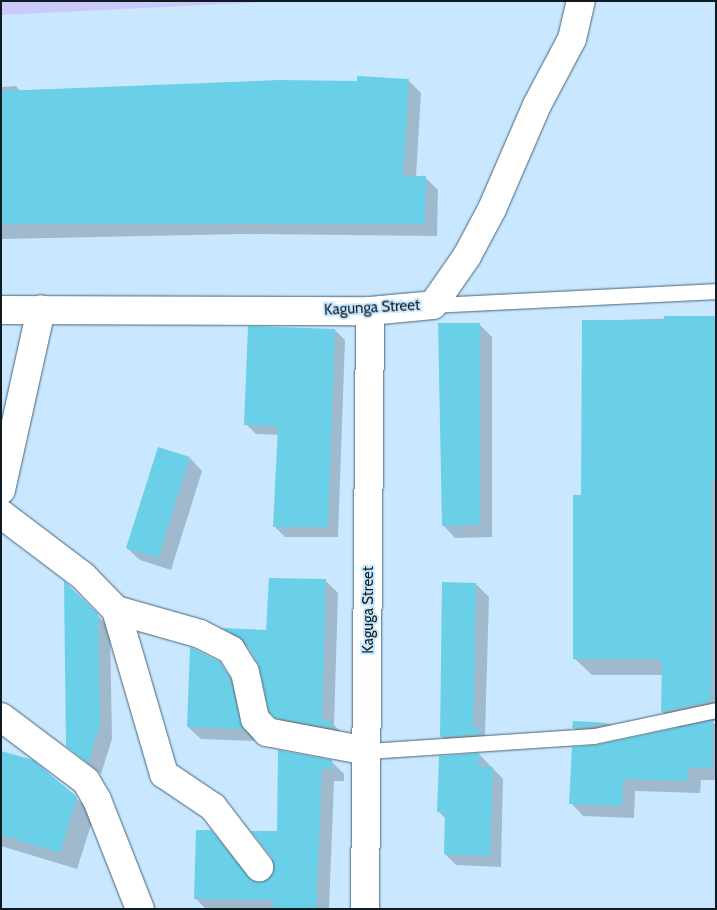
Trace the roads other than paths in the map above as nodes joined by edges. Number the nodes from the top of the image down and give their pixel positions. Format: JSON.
{"nodes":[{"id":1,"x":581,"y":1,"type":"edge"},
{"id":2,"x":716,"y":291,"type":"edge"},
{"id":3,"x":434,"y":305,"type":"junction"},
{"id":4,"x":1,"y":310,"type":"edge"},
{"id":5,"x":41,"y":310,"type":"junction"},
{"id":6,"x":370,"y":311,"type":"junction"},
{"id":7,"x":1,"y":490,"type":"edge"},
{"id":8,"x":1,"y":514,"type":"edge"},
{"id":9,"x":116,"y":610,"type":"junction"},
{"id":10,"x":716,"y":710,"type":"edge"},
{"id":11,"x":1,"y":716,"type":"edge"},
{"id":12,"x":368,"y":751,"type":"junction"},
{"id":13,"x":260,"y":867,"type":"dead end"},
{"id":14,"x":140,"y":909,"type":"edge"},
{"id":15,"x":364,"y":909,"type":"edge"}],
"edges":[{"from":1,"to":3,"type":"street","name":"Kagunga Street"},
{"from":2,"to":3,"type":"lane"},
{"from":3,"to":6,"type":"street","name":"Kagunga Street"},
{"from":4,"to":5,"type":"street","name":"Kagunga Street"},
{"from":5,"to":6,"type":"street","name":"Kagunga Street"},
{"from":5,"to":7,"type":"street"},
{"from":6,"to":12,"type":"street","name":"Kaguga Street"},
{"from":8,"to":9,"type":"street"},
{"from":9,"to":12,"type":"street"},
{"from":9,"to":13,"type":"street"},
{"from":10,"to":12,"type":"lane"},
{"from":11,"to":14,"type":"street"},
{"from":12,"to":15,"type":"street","name":"Kaguga Street"}]}
